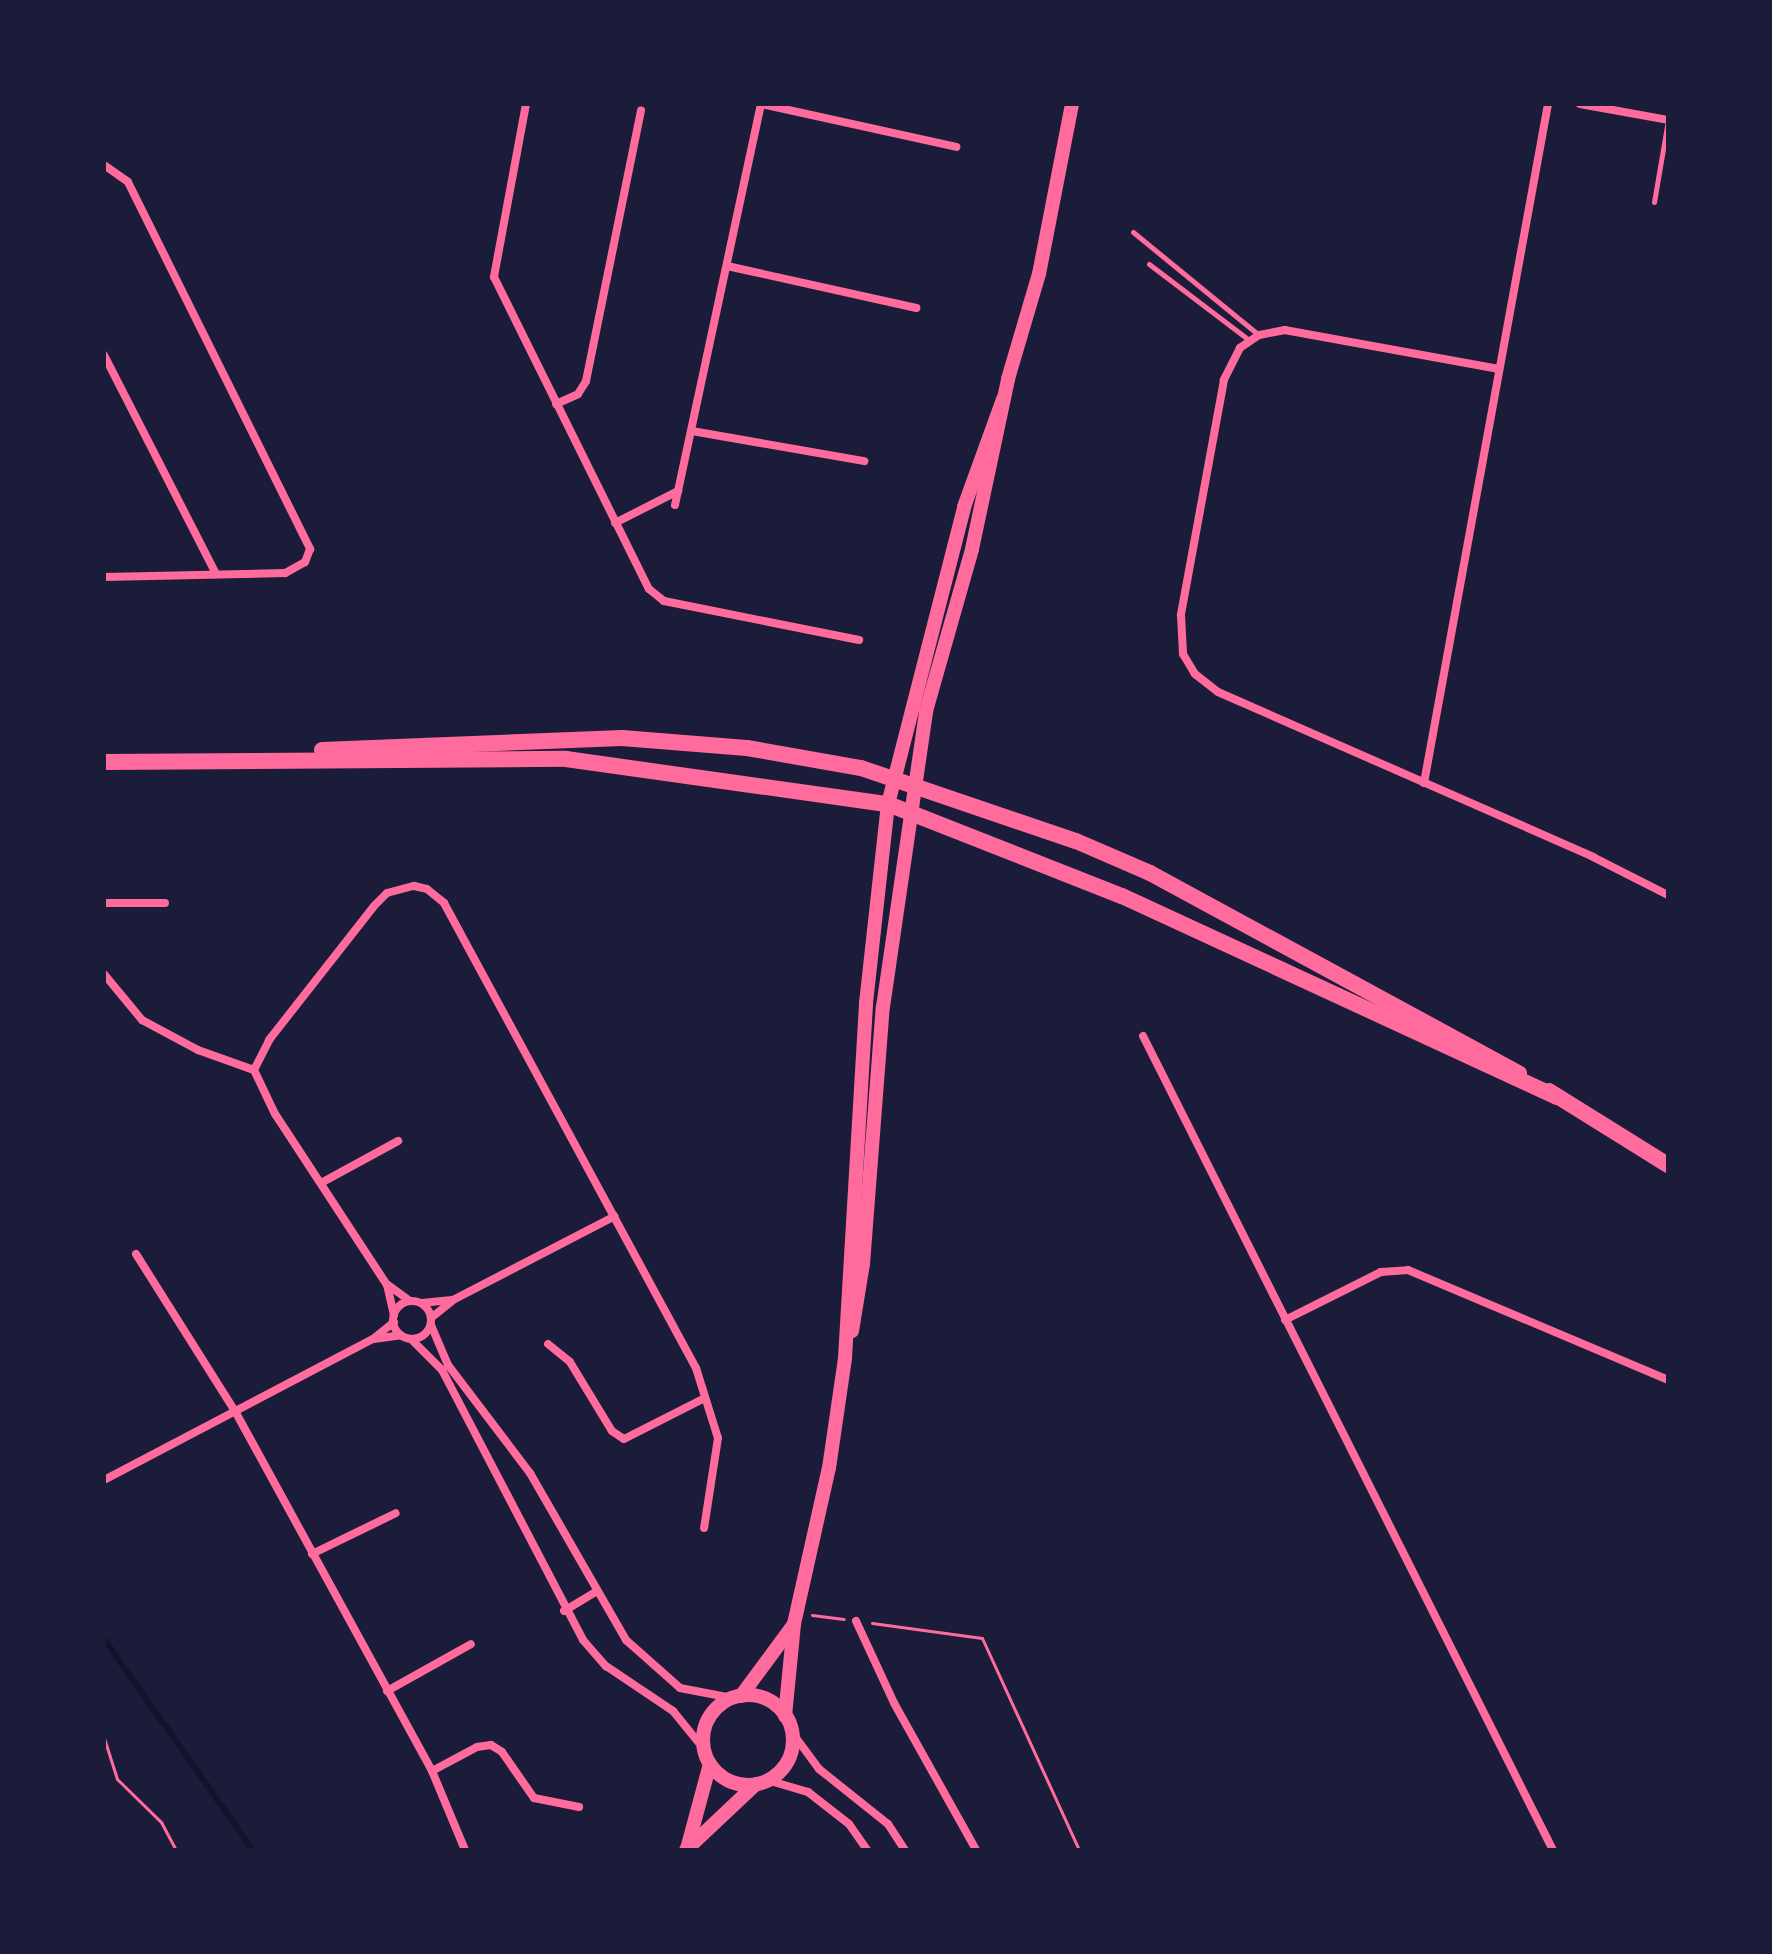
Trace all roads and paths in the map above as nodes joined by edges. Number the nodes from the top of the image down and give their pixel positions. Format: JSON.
{"nodes":[{"id":1,"x":526,"y":104,"type":"edge"},
{"id":2,"x":761,"y":104,"type":"edge"},
{"id":3,"x":1072,"y":104,"type":"edge"},
{"id":4,"x":1548,"y":104,"type":"edge"},
{"id":5,"x":1580,"y":104,"type":"edge"},
{"id":6,"x":641,"y":111,"type":"dead end"},
{"id":7,"x":1668,"y":120,"type":"edge"},
{"id":8,"x":956,"y":147,"type":"dead end"},
{"id":9,"x":104,"y":165,"type":"edge"},
{"id":10,"x":1654,"y":202,"type":"dead end"},
{"id":11,"x":1133,"y":232,"type":"dead end"},
{"id":12,"x":1149,"y":264,"type":"dead end"},
{"id":13,"x":727,"y":266,"type":"junction"},
{"id":14,"x":916,"y":308,"type":"dead end"},
{"id":15,"x":1259,"y":335,"type":"junction"},
{"id":16,"x":1249,"y":340,"type":"junction"},
{"id":17,"x":104,"y":355,"type":"edge"},
{"id":18,"x":1499,"y":369,"type":"junction"},
{"id":19,"x":1003,"y":399,"type":"junction"},
{"id":20,"x":556,"y":404,"type":"junction"},
{"id":21,"x":692,"y":431,"type":"junction"},
{"id":22,"x":864,"y":461,"type":"dead end"},
{"id":23,"x":678,"y":491,"type":"junction"},
{"id":24,"x":675,"y":505,"type":"dead end"},
{"id":25,"x":615,"y":523,"type":"junction"},
{"id":26,"x":216,"y":574,"type":"junction"},
{"id":27,"x":105,"y":575,"type":"edge"},
{"id":28,"x":859,"y":640,"type":"dead end"},
{"id":29,"x":281,"y":758,"type":"junction"},
{"id":30,"x":104,"y":762,"type":"edge"},
{"id":31,"x":894,"y":778,"type":"junction"},
{"id":32,"x":1424,"y":783,"type":"junction"},
{"id":33,"x":916,"y":786,"type":"junction"},
{"id":34,"x":888,"y":804,"type":"junction"},
{"id":35,"x":912,"y":811,"type":"junction"},
{"id":36,"x":1668,"y":895,"type":"edge"},
{"id":37,"x":104,"y":903,"type":"edge"},
{"id":38,"x":165,"y":903,"type":"dead end"},
{"id":39,"x":105,"y":978,"type":"edge"},
{"id":40,"x":1143,"y":1036,"type":"dead end"},
{"id":41,"x":254,"y":1070,"type":"junction"},
{"id":42,"x":1557,"y":1097,"type":"junction"},
{"id":43,"x":398,"y":1141,"type":"dead end"},
{"id":44,"x":1668,"y":1165,"type":"edge"},
{"id":45,"x":321,"y":1183,"type":"junction"},
{"id":46,"x":615,"y":1216,"type":"junction"},
{"id":47,"x":136,"y":1254,"type":"dead end"},
{"id":48,"x":387,"y":1285,"type":"junction"},
{"id":49,"x":453,"y":1300,"type":"junction"},
{"id":50,"x":410,"y":1301,"type":"junction"},
{"id":51,"x":421,"y":1303,"type":"junction"},
{"id":52,"x":394,"y":1319,"type":"junction"},
{"id":53,"x":1285,"y":1320,"type":"junction"},
{"id":54,"x":431,"y":1322,"type":"junction"},
{"id":55,"x":401,"y":1335,"type":"junction"},
{"id":56,"x":373,"y":1339,"type":"junction"},
{"id":57,"x":411,"y":1339,"type":"junction"},
{"id":58,"x":548,"y":1344,"type":"dead end"},
{"id":59,"x":845,"y":1358,"type":"junction"},
{"id":60,"x":1668,"y":1380,"type":"edge"},
{"id":61,"x":703,"y":1399,"type":"junction"},
{"id":62,"x":235,"y":1411,"type":"junction"},
{"id":63,"x":104,"y":1480,"type":"edge"},
{"id":64,"x":396,"y":1513,"type":"dead end"},
{"id":65,"x":704,"y":1528,"type":"dead end"},
{"id":66,"x":312,"y":1554,"type":"junction"},
{"id":67,"x":596,"y":1592,"type":"junction"},
{"id":68,"x":564,"y":1611,"type":"junction"},
{"id":69,"x":795,"y":1618,"type":"junction"},
{"id":70,"x":856,"y":1621,"type":"junction"},
{"id":71,"x":471,"y":1644,"type":"dead end"},
{"id":72,"x":387,"y":1691,"type":"junction"},
{"id":73,"x":736,"y":1697,"type":"junction"},
{"id":74,"x":785,"y":1716,"type":"junction"},
{"id":75,"x":791,"y":1731,"type":"junction"},
{"id":76,"x":104,"y":1738,"type":"edge"},
{"id":77,"x":707,"y":1757,"type":"junction"},
{"id":78,"x":432,"y":1771,"type":"junction"},
{"id":79,"x":762,"y":1782,"type":"junction"},
{"id":80,"x":579,"y":1807,"type":"dead end"},
{"id":81,"x":176,"y":1850,"type":"edge"},
{"id":82,"x":465,"y":1850,"type":"edge"},
{"id":83,"x":686,"y":1850,"type":"edge"},
{"id":84,"x":867,"y":1850,"type":"edge"},
{"id":85,"x":905,"y":1850,"type":"edge"},
{"id":86,"x":976,"y":1850,"type":"edge"},
{"id":87,"x":1079,"y":1850,"type":"edge"},
{"id":88,"x":1553,"y":1850,"type":"edge"}],
"edges":[{"from":1,"to":20,"type":"street"},
{"from":2,"to":8,"type":"street"},
{"from":2,"to":13,"type":"street"},
{"from":3,"to":19,"type":"street"},
{"from":4,"to":18,"type":"street"},
{"from":5,"to":7,"type":"street"},
{"from":6,"to":20,"type":"street"},
{"from":7,"to":10,"type":"lane"},
{"from":9,"to":26,"type":"street"},
{"from":11,"to":15,"type":"lane"},
{"from":12,"to":16,"type":"lane"},
{"from":13,"to":14,"type":"street"},
{"from":13,"to":21,"type":"street"},
{"from":15,"to":16,"type":"street"},
{"from":15,"to":18,"type":"street"},
{"from":16,"to":32,"type":"street"},
{"from":17,"to":26,"type":"street"},
{"from":18,"to":32,"type":"street"},
{"from":19,"to":31,"type":"street"},
{"from":19,"to":33,"type":"street"},
{"from":20,"to":25,"type":"street"},
{"from":21,"to":22,"type":"street"},
{"from":21,"to":23,"type":"street"},
{"from":23,"to":24,"type":"street"},
{"from":23,"to":25,"type":"street"},
{"from":25,"to":28,"type":"street"},
{"from":26,"to":27,"type":"street"},
{"from":29,"to":30,"type":"main road"},
{"from":29,"to":31,"type":"main road"},
{"from":29,"to":34,"type":"main road"},
{"from":31,"to":33,"type":"main road"},
{"from":31,"to":34,"type":"street"},
{"from":32,"to":36,"type":"street"},
{"from":33,"to":35,"type":"street"},
{"from":33,"to":42,"type":"main road"},
{"from":34,"to":35,"type":"main road"},
{"from":34,"to":59,"type":"street"},
{"from":35,"to":42,"type":"main road"},
{"from":35,"to":59,"type":"street"},
{"from":37,"to":38,"type":"street"},
{"from":39,"to":41,"type":"street"},
{"from":40,"to":53,"type":"street"},
{"from":41,"to":45,"type":"street"},
{"from":41,"to":46,"type":"street"},
{"from":42,"to":44,"type":"main road"},
{"from":43,"to":45,"type":"street"},
{"from":45,"to":48,"type":"street"},
{"from":46,"to":49,"type":"street"},
{"from":46,"to":61,"type":"street"},
{"from":47,"to":62,"type":"street"},
{"from":48,"to":50,"type":"street"},
{"from":48,"to":52,"type":"street"},
{"from":49,"to":51,"type":"street"},
{"from":49,"to":54,"type":"street"},
{"from":50,"to":51,"type":"street"},
{"from":50,"to":52,"type":"street"},
{"from":51,"to":54,"type":"street"},
{"from":52,"to":55,"type":"street"},
{"from":52,"to":56,"type":"street"},
{"from":53,"to":60,"type":"street"},
{"from":53,"to":88,"type":"street"},
{"from":54,"to":57,"type":"street"},
{"from":54,"to":67,"type":"street"},
{"from":55,"to":56,"type":"street"},
{"from":55,"to":57,"type":"street"},
{"from":56,"to":62,"type":"street"},
{"from":57,"to":68,"type":"street"},
{"from":58,"to":61,"type":"street"},
{"from":59,"to":69,"type":"street"},
{"from":61,"to":65,"type":"street"},
{"from":62,"to":63,"type":"street"},
{"from":62,"to":66,"type":"street"},
{"from":64,"to":66,"type":"street"},
{"from":66,"to":72,"type":"street"},
{"from":67,"to":68,"type":"street"},
{"from":67,"to":73,"type":"street"},
{"from":68,"to":77,"type":"street"},
{"from":69,"to":70,"type":"path"},
{"from":69,"to":73,"type":"street"},
{"from":69,"to":74,"type":"street"},
{"from":70,"to":86,"type":"street"},
{"from":70,"to":87,"type":"path"},
{"from":71,"to":72,"type":"street"},
{"from":72,"to":78,"type":"street"},
{"from":73,"to":74,"type":"street"},
{"from":73,"to":77,"type":"street"},
{"from":74,"to":75,"type":"street"},
{"from":75,"to":79,"type":"street"},
{"from":75,"to":85,"type":"street"},
{"from":76,"to":81,"type":"path"},
{"from":77,"to":79,"type":"street"},
{"from":77,"to":83,"type":"street"},
{"from":78,"to":80,"type":"street"},
{"from":78,"to":82,"type":"street"},
{"from":79,"to":83,"type":"street"},
{"from":79,"to":84,"type":"street"}]}
